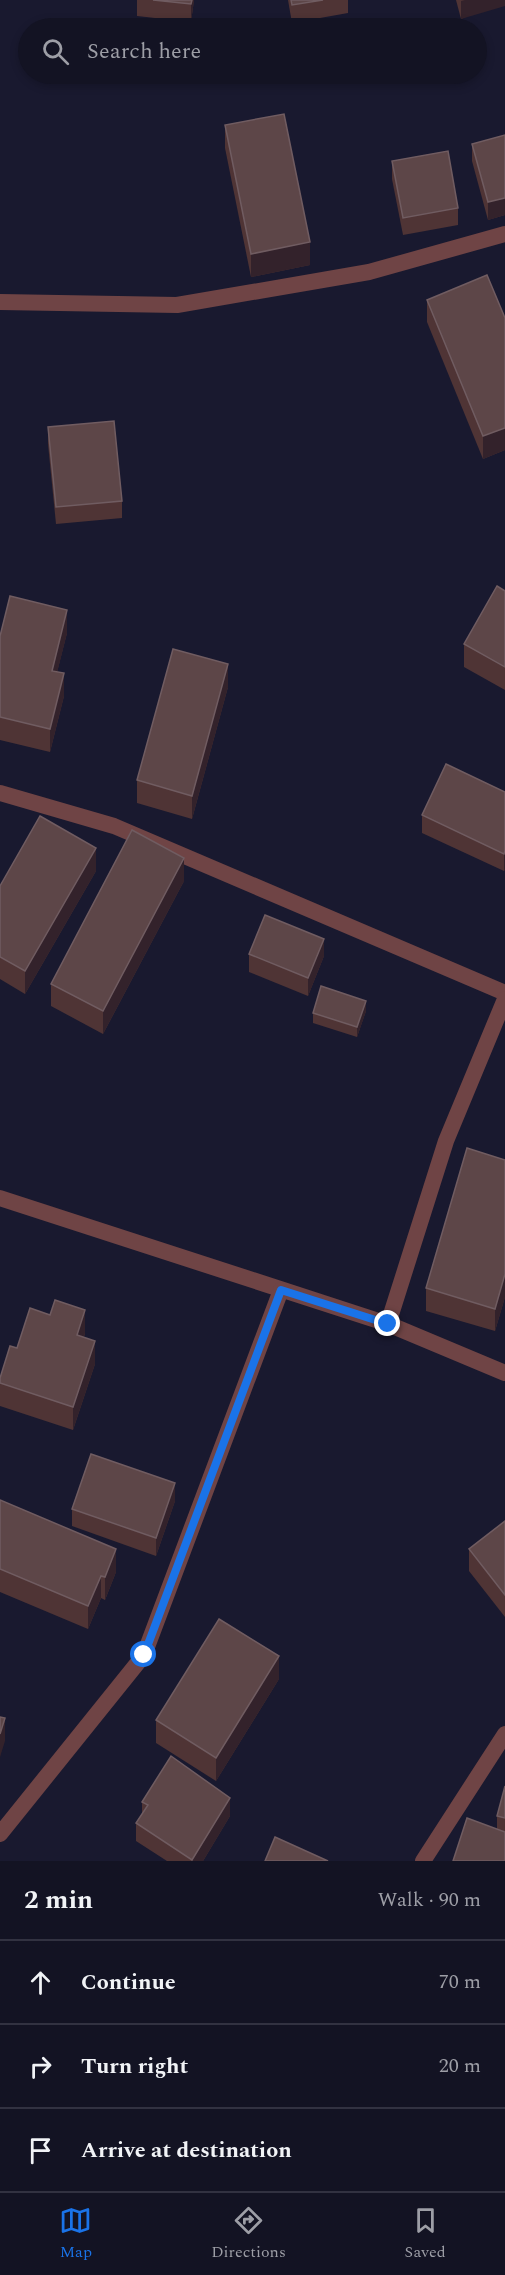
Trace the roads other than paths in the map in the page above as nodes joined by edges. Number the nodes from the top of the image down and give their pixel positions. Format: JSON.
{"nodes":[{"id":1,"x":505,"y":234,"type":"edge"},
{"id":2,"x":0,"y":302,"type":"edge"},
{"id":3,"x":0,"y":793,"type":"edge"},
{"id":4,"x":505,"y":993,"type":"edge"},
{"id":5,"x":505,"y":999,"type":"edge"},
{"id":6,"x":0,"y":1198,"type":"edge"},
{"id":7,"x":281,"y":1290,"type":"junction"},
{"id":8,"x":388,"y":1324,"type":"junction"},
{"id":9,"x":505,"y":1373,"type":"edge"},
{"id":10,"x":505,"y":1734,"type":"edge"},
{"id":11,"x":0,"y":1834,"type":"edge"},
{"id":12,"x":423,"y":1861,"type":"edge"}],
"edges":[{"from":1,"to":2,"type":"street"},
{"from":3,"to":4,"type":"street"},
{"from":5,"to":8,"type":"street"},
{"from":6,"to":7,"type":"street"},
{"from":7,"to":8,"type":"street"},
{"from":7,"to":11,"type":"street"},
{"from":8,"to":9,"type":"street"},
{"from":10,"to":12,"type":"street"}]}
